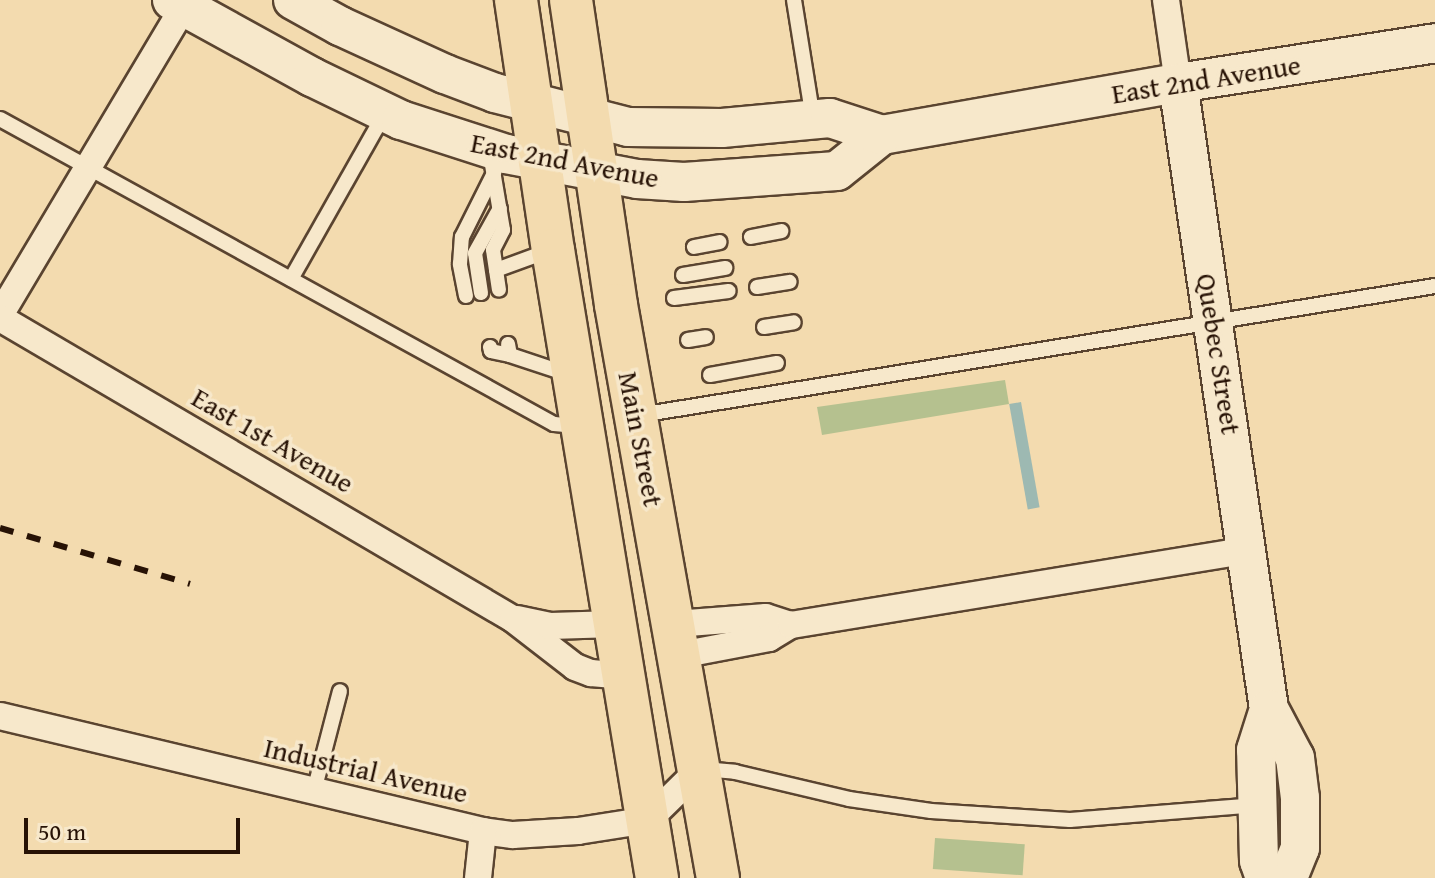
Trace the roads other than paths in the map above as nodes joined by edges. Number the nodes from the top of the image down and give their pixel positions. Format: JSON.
{"nodes":[{"id":1,"x":293,"y":0,"type":"edge"},
{"id":2,"x":516,"y":0,"type":"edge"},
{"id":3,"x":571,"y":0,"type":"edge"},
{"id":4,"x":794,"y":0,"type":"edge"},
{"id":5,"x":1166,"y":0,"type":"edge"},
{"id":6,"x":181,"y":2,"type":"edge"},
{"id":7,"x":1435,"y":43,"type":"edge"},
{"id":8,"x":1178,"y":83,"type":"junction"},
{"id":9,"x":532,"y":102,"type":"junction"},
{"id":10,"x":385,"y":113,"type":"junction"},
{"id":11,"x":590,"y":117,"type":"junction"},
{"id":12,"x":0,"y":119,"type":"edge"},
{"id":13,"x":813,"y":120,"type":"junction"},
{"id":14,"x":882,"y":135,"type":"junction"},
{"id":15,"x":540,"y":160,"type":"junction"},
{"id":16,"x":492,"y":161,"type":"junction"},
{"id":17,"x":90,"y":168,"type":"junction"},
{"id":18,"x":597,"y":172,"type":"junction"},
{"id":19,"x":500,"y":208,"type":"junction"},
{"id":20,"x":781,"y":231,"type":"dead end"},
{"id":21,"x":751,"y":237,"type":"dead end"},
{"id":22,"x":720,"y":242,"type":"dead end"},
{"id":23,"x":694,"y":247,"type":"dead end"},
{"id":24,"x":553,"y":250,"type":"junction"},
{"id":25,"x":725,"y":268,"type":"dead end"},
{"id":26,"x":496,"y":270,"type":"junction"},
{"id":27,"x":683,"y":275,"type":"dead end"},
{"id":28,"x":291,"y":279,"type":"junction"},
{"id":29,"x":790,"y":282,"type":"dead end"},
{"id":30,"x":1435,"y":286,"type":"edge"},
{"id":31,"x":757,"y":287,"type":"dead end"},
{"id":32,"x":499,"y":290,"type":"dead end"},
{"id":33,"x":729,"y":291,"type":"dead end"},
{"id":34,"x":674,"y":298,"type":"dead end"},
{"id":35,"x":0,"y":317,"type":"edge"},
{"id":36,"x":794,"y":322,"type":"dead end"},
{"id":37,"x":1214,"y":324,"type":"junction"},
{"id":38,"x":764,"y":327,"type":"dead end"},
{"id":39,"x":706,"y":337,"type":"dead end"},
{"id":40,"x":688,"y":340,"type":"dead end"},
{"id":41,"x":490,"y":347,"type":"dead end"},
{"id":42,"x":777,"y":363,"type":"dead end"},
{"id":43,"x":710,"y":375,"type":"dead end"},
{"id":44,"x":573,"y":376,"type":"junction"},
{"id":45,"x":636,"y":415,"type":"junction"},
{"id":46,"x":581,"y":426,"type":"junction"},
{"id":47,"x":1248,"y":550,"type":"junction"},
{"id":48,"x":513,"y":619,"type":"junction"},
{"id":49,"x":616,"y":624,"type":"junction"},
{"id":50,"x":677,"y":640,"type":"junction"},
{"id":51,"x":625,"y":676,"type":"junction"},
{"id":52,"x":340,"y":691,"type":"dead end"},
{"id":53,"x":1269,"y":709,"type":"junction"},
{"id":54,"x":0,"y":716,"type":"edge"},
{"id":55,"x":701,"y":768,"type":"junction"},
{"id":56,"x":314,"y":791,"type":"junction"},
{"id":57,"x":1258,"y":805,"type":"junction"},
{"id":58,"x":648,"y":820,"type":"junction"},
{"id":59,"x":483,"y":831,"type":"junction"},
{"id":60,"x":478,"y":878,"type":"edge"},
{"id":61,"x":657,"y":878,"type":"edge"},
{"id":62,"x":718,"y":878,"type":"edge"},
{"id":63,"x":1265,"y":878,"type":"edge"},
{"id":64,"x":1288,"y":878,"type":"edge"}],
"edges":[{"from":1,"to":9,"type":"main road","name":"East 2nd Avenue"},
{"from":2,"to":9,"type":"main road","name":"Main Street"},
{"from":3,"to":11,"type":"main road","name":"Main Street"},
{"from":4,"to":13,"type":"lane"},
{"from":5,"to":8,"type":"street","name":"Quebec Street"},
{"from":6,"to":10,"type":"main road","name":"East 2nd Avenue"},
{"from":6,"to":17,"type":"street"},
{"from":7,"to":8,"type":"main road","name":"East 2nd Avenue"},
{"from":8,"to":14,"type":"main road","name":"East 2nd Avenue"},
{"from":8,"to":37,"type":"main road","name":"Quebec Street"},
{"from":9,"to":11,"type":"main road","name":"East 2nd Avenue"},
{"from":9,"to":15,"type":"main road","name":"Main Street"},
{"from":10,"to":16,"type":"main road","name":"East 2nd Avenue"},
{"from":10,"to":28,"type":"lane"},
{"from":11,"to":13,"type":"main road","name":"East 2nd Avenue"},
{"from":11,"to":18,"type":"main road","name":"Main Street"},
{"from":12,"to":17,"type":"lane"},
{"from":13,"to":14,"type":"main road","name":"East 2nd Avenue"},
{"from":14,"to":18,"type":"main road","name":"East 2nd Avenue"},
{"from":15,"to":16,"type":"main road","name":"East 2nd Avenue"},
{"from":15,"to":18,"type":"main road","name":"East 2nd Avenue"},
{"from":15,"to":24,"type":"main road","name":"Main Street"},
{"from":16,"to":19,"type":"lane"},
{"from":16,"to":19,"type":"lane"},
{"from":17,"to":28,"type":"lane"},
{"from":17,"to":35,"type":"street"},
{"from":18,"to":45,"type":"main road","name":"Main Street"},
{"from":19,"to":26,"type":"lane"},
{"from":20,"to":21,"type":"lane"},
{"from":22,"to":23,"type":"lane"},
{"from":24,"to":26,"type":"lane"},
{"from":24,"to":44,"type":"main road","name":"Main Street"},
{"from":25,"to":27,"type":"lane"},
{"from":26,"to":32,"type":"lane"},
{"from":28,"to":46,"type":"lane"},
{"from":29,"to":31,"type":"lane"},
{"from":30,"to":37,"type":"lane"},
{"from":33,"to":34,"type":"lane"},
{"from":35,"to":48,"type":"street","name":"East 1st Avenue"},
{"from":36,"to":38,"type":"lane"},
{"from":37,"to":45,"type":"lane"},
{"from":37,"to":47,"type":"main road","name":"Quebec Street"},
{"from":39,"to":40,"type":"lane"},
{"from":41,"to":44,"type":"lane"},
{"from":42,"to":43,"type":"lane"},
{"from":44,"to":46,"type":"main road","name":"Main Street"},
{"from":45,"to":50,"type":"main road","name":"Main Street"},
{"from":46,"to":49,"type":"main road","name":"Main Street"},
{"from":47,"to":50,"type":"street"},
{"from":47,"to":53,"type":"main road","name":"Quebec Street"},
{"from":48,"to":49,"type":"street","name":"East 1st Avenue"},
{"from":48,"to":51,"type":"street","name":"East 1st Avenue"},
{"from":49,"to":51,"type":"main road","name":"Main Street"},
{"from":50,"to":55,"type":"main road","name":"Main Street"},
{"from":51,"to":58,"type":"main road","name":"Main Street"},
{"from":52,"to":56,"type":"lane"},
{"from":53,"to":57,"type":"main road","name":"Quebec Street"},
{"from":53,"to":64,"type":"main road","name":"Quebec Street"},
{"from":54,"to":56,"type":"street","name":"Industrial Avenue"},
{"from":55,"to":57,"type":"lane"},
{"from":55,"to":58,"type":"street"},
{"from":55,"to":62,"type":"main road","name":"Main Street"},
{"from":56,"to":59,"type":"street","name":"Industrial Avenue"},
{"from":57,"to":63,"type":"main road","name":"Quebec Street"},
{"from":58,"to":59,"type":"street","name":"Industrial Avenue"},
{"from":58,"to":61,"type":"main road","name":"Main Street"},
{"from":59,"to":60,"type":"street"}]}
